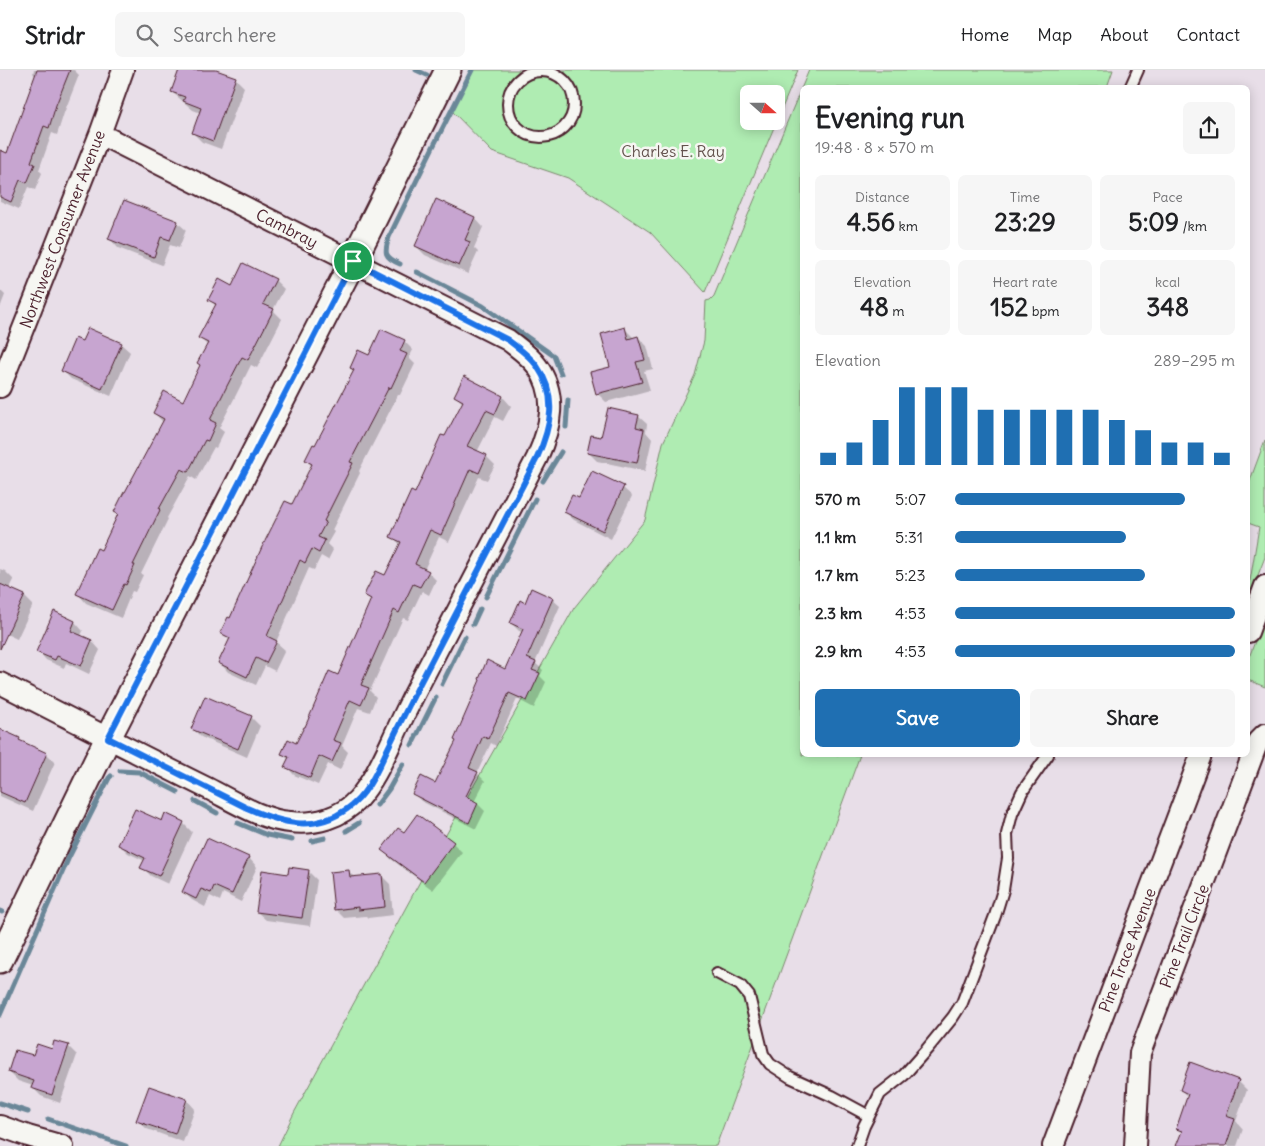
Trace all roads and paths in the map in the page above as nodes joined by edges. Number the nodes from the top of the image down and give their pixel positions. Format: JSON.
{"nodes":[{"id":1,"x":122,"y":70,"type":"edge"},
{"id":2,"x":448,"y":70,"type":"edge"},
{"id":3,"x":1138,"y":70,"type":"edge"},
{"id":4,"x":550,"y":71,"type":"edge"},
{"id":5,"x":1131,"y":85,"type":"edge"},
{"id":6,"x":100,"y":134,"type":"junction"},
{"id":7,"x":353,"y":261,"type":"junction"},
{"id":8,"x":0,"y":387,"type":"edge"},
{"id":9,"x":1265,"y":586,"type":"edge"},
{"id":10,"x":1250,"y":627,"type":"edge"},
{"id":11,"x":0,"y":683,"type":"edge"},
{"id":12,"x":1265,"y":734,"type":"edge"},
{"id":13,"x":108,"y":738,"type":"junction"},
{"id":14,"x":1047,"y":757,"type":"edge"},
{"id":15,"x":1200,"y":757,"type":"edge"},
{"id":16,"x":0,"y":960,"type":"edge"},
{"id":17,"x":717,"y":973,"type":"dead end"},
{"id":18,"x":869,"y":1116,"type":"junction"},
{"id":19,"x":0,"y":1126,"type":"edge"},
{"id":20,"x":63,"y":1146,"type":"edge"},
{"id":21,"x":857,"y":1146,"type":"edge"},
{"id":22,"x":1053,"y":1146,"type":"edge"},
{"id":23,"x":1135,"y":1146,"type":"edge"}],
"edges":[{"from":1,"to":6,"type":"street","name":"Northwest Consumer Avenue"},
{"from":2,"to":7,"type":"street"},
{"from":3,"to":5,"type":"lane"},
{"from":4,"to":4,"type":"lane"},
{"from":6,"to":7,"type":"street","name":"Cambray"},
{"from":6,"to":8,"type":"street","name":"Northwest Consumer Avenue"},
{"from":7,"to":13,"type":"street"},
{"from":7,"to":13,"type":"street","name":"Cambray"},
{"from":9,"to":10,"type":"street"},
{"from":11,"to":13,"type":"street","name":"Cambray"},
{"from":12,"to":23,"type":"street","name":"Pine Trail Circle"},
{"from":13,"to":16,"type":"street"},
{"from":14,"to":18,"type":"lane"},
{"from":15,"to":22,"type":"street","name":"Pine Trace Avenue"},
{"from":17,"to":18,"type":"lane"},
{"from":18,"to":21,"type":"lane"},
{"from":19,"to":20,"type":"street"}]}
